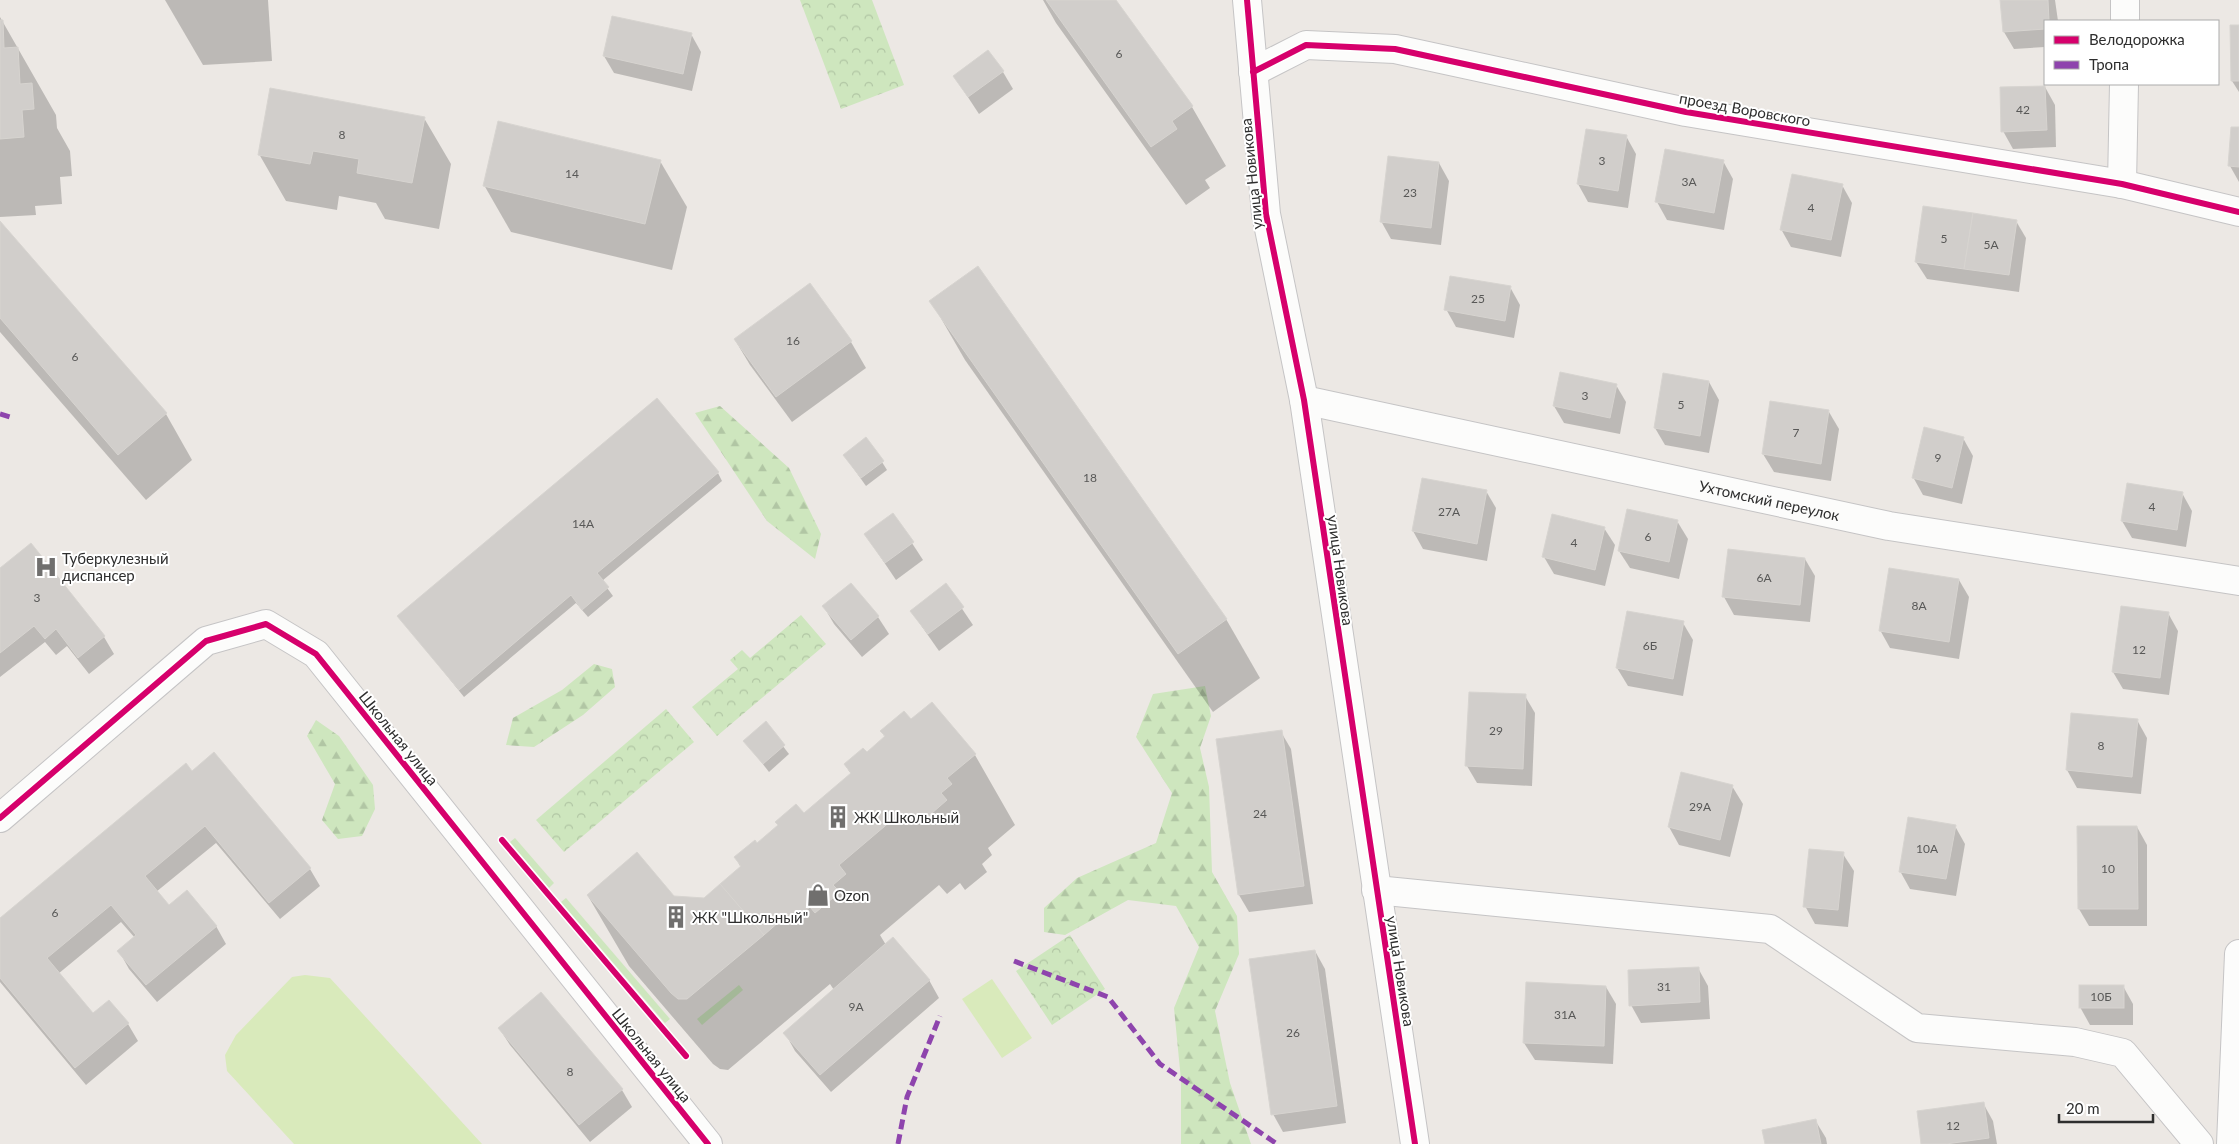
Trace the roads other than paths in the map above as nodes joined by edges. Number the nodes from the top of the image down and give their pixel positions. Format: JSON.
{"nodes":[{"id":1,"x":1248,"y":0,"type":"edge"},
{"id":2,"x":2125,"y":0,"type":"edge"},
{"id":3,"x":2125,"y":20,"type":"edge"},
{"id":4,"x":1253,"y":72,"type":"junction"},
{"id":5,"x":2124,"y":85,"type":"edge"},
{"id":6,"x":2122,"y":184,"type":"junction"},
{"id":7,"x":2239,"y":212,"type":"edge"},
{"id":8,"x":1304,"y":400,"type":"junction"},
{"id":9,"x":2239,"y":581,"type":"edge"},
{"id":10,"x":0,"y":818,"type":"edge"},
{"id":11,"x":1376,"y":890,"type":"junction"},
{"id":12,"x":2239,"y":954,"type":"edge"},
{"id":13,"x":708,"y":1144,"type":"edge"},
{"id":14,"x":1415,"y":1144,"type":"edge"},
{"id":15,"x":2199,"y":1144,"type":"edge"},
{"id":16,"x":2231,"y":1144,"type":"edge"}],
"edges":[{"from":1,"to":4,"type":"street","name":"улица Новикова"},
{"from":2,"to":3,"type":"street"},
{"from":4,"to":6,"type":"street","name":"проезд Воровского"},
{"from":4,"to":8,"type":"street","name":"улица Новикова"},
{"from":5,"to":6,"type":"street"},
{"from":6,"to":7,"type":"street","name":"проезд Воровского"},
{"from":8,"to":9,"type":"street","name":"Ухтомский переулок"},
{"from":8,"to":11,"type":"street","name":"улица Новикова"},
{"from":10,"to":13,"type":"street","name":"Школьная улица"},
{"from":11,"to":14,"type":"street","name":"улица Новикова"},
{"from":11,"to":15,"type":"street"},
{"from":12,"to":16,"type":"street"}]}
